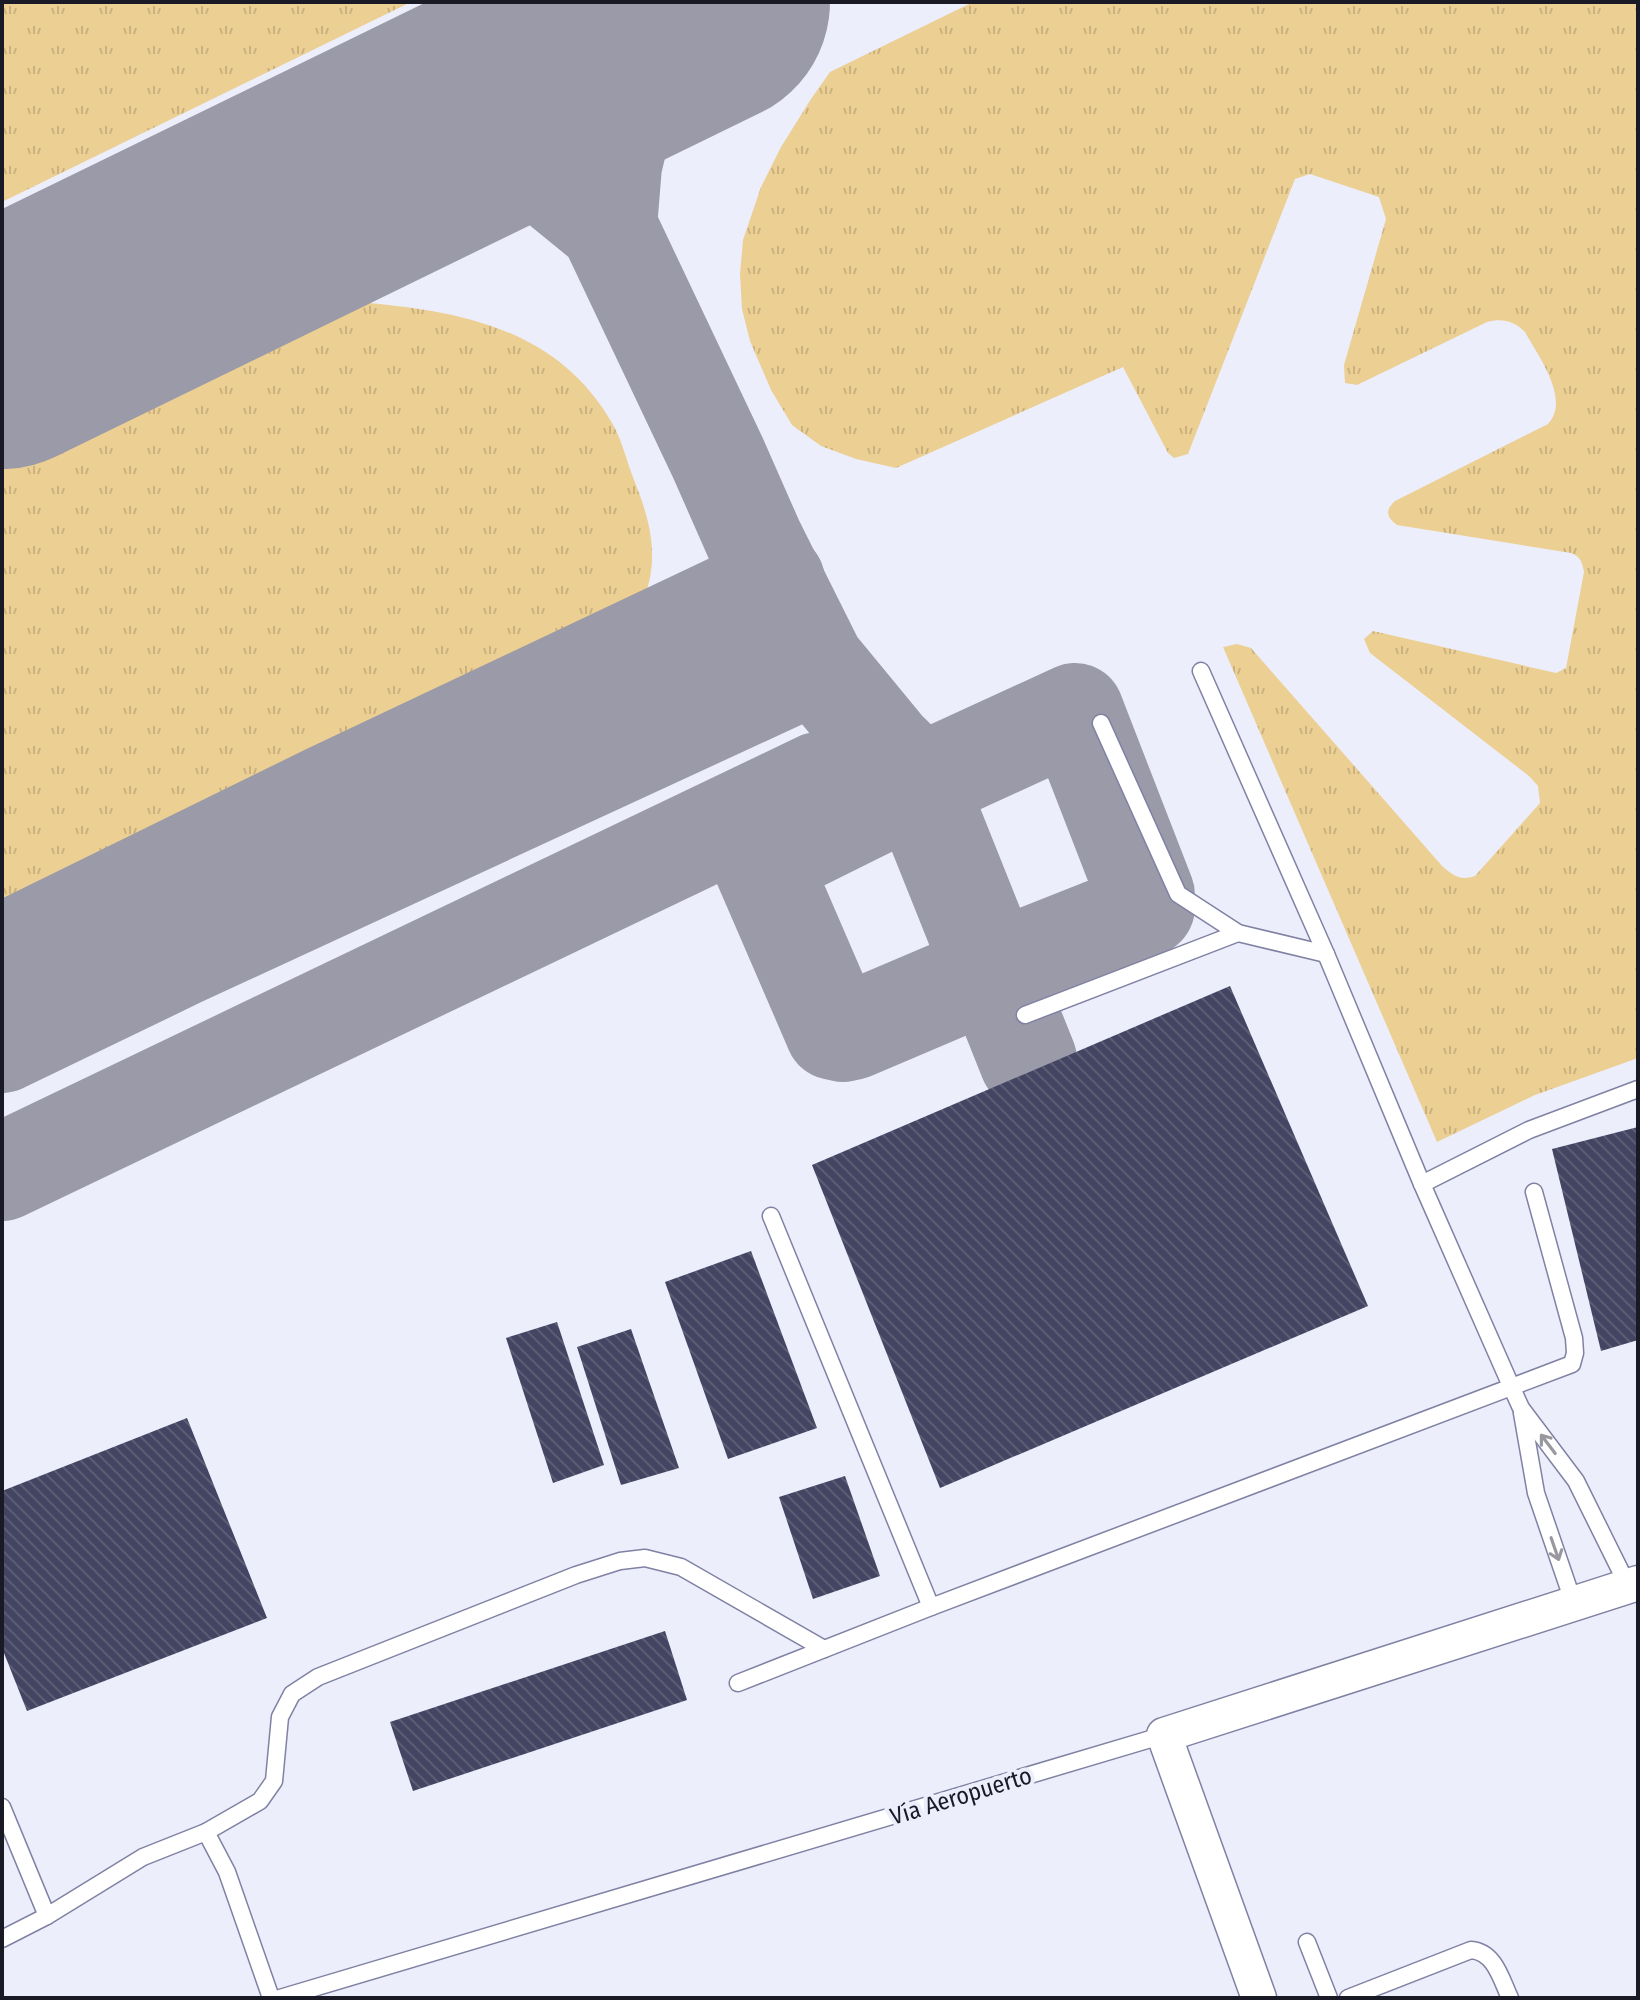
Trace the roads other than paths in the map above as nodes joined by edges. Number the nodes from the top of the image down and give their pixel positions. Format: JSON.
{"nodes":[{"id":1,"x":1201,"y":671,"type":"dead end"},
{"id":2,"x":1101,"y":723,"type":"dead end"},
{"id":3,"x":1238,"y":933,"type":"junction"},
{"id":4,"x":1326,"y":954,"type":"junction"},
{"id":5,"x":1025,"y":1015,"type":"dead end"},
{"id":6,"x":1638,"y":1089,"type":"edge"},
{"id":7,"x":1422,"y":1184,"type":"junction"},
{"id":8,"x":1534,"y":1192,"type":"dead end"},
{"id":9,"x":771,"y":1216,"type":"dead end"},
{"id":10,"x":1511,"y":1386,"type":"junction"},
{"id":11,"x":1521,"y":1408,"type":"junction"},
{"id":12,"x":1633,"y":1585,"type":"edge"},
{"id":13,"x":1574,"y":1604,"type":"junction"},
{"id":14,"x":931,"y":1607,"type":"junction"},
{"id":15,"x":824,"y":1649,"type":"junction"},
{"id":16,"x":738,"y":1683,"type":"dead end"},
{"id":17,"x":1164,"y":1735,"type":"junction"},
{"id":18,"x":2,"y":1807,"type":"edge"},
{"id":19,"x":206,"y":1832,"type":"junction"},
{"id":20,"x":47,"y":1916,"type":"junction"},
{"id":21,"x":2,"y":1939,"type":"edge"},
{"id":22,"x":1307,"y":1942,"type":"dead end"},
{"id":23,"x":271,"y":1998,"type":"edge"},
{"id":24,"x":280,"y":1998,"type":"edge"},
{"id":25,"x":1259,"y":1998,"type":"edge"},
{"id":26,"x":1329,"y":1998,"type":"edge"},
{"id":27,"x":1348,"y":1998,"type":"edge"},
{"id":28,"x":1510,"y":1998,"type":"edge"}],
"edges":[{"from":1,"to":4,"type":"lane"},
{"from":2,"to":3,"type":"lane"},
{"from":3,"to":4,"type":"lane"},
{"from":3,"to":5,"type":"lane"},
{"from":4,"to":7,"type":"lane"},
{"from":6,"to":7,"type":"lane"},
{"from":7,"to":10,"type":"lane"},
{"from":8,"to":10,"type":"lane"},
{"from":9,"to":14,"type":"lane"},
{"from":10,"to":11,"type":"lane"},
{"from":10,"to":14,"type":"lane"},
{"from":12,"to":11,"type":"lane","one_way":true},
{"from":11,"to":13,"type":"lane","one_way":true},
{"from":12,"to":13,"type":"street","name":"Vía Aeropuerto"},
{"from":13,"to":17,"type":"street","name":"Vía Aeropuerto"},
{"from":14,"to":15,"type":"lane"},
{"from":15,"to":16,"type":"lane"},
{"from":15,"to":19,"type":"lane"},
{"from":17,"to":24,"type":"lane","name":"Vía Aeropuerto"},
{"from":17,"to":25,"type":"street"},
{"from":18,"to":20,"type":"lane"},
{"from":19,"to":20,"type":"lane"},
{"from":19,"to":23,"type":"lane"},
{"from":20,"to":21,"type":"lane"},
{"from":22,"to":26,"type":"lane"},
{"from":27,"to":28,"type":"lane"}]}
